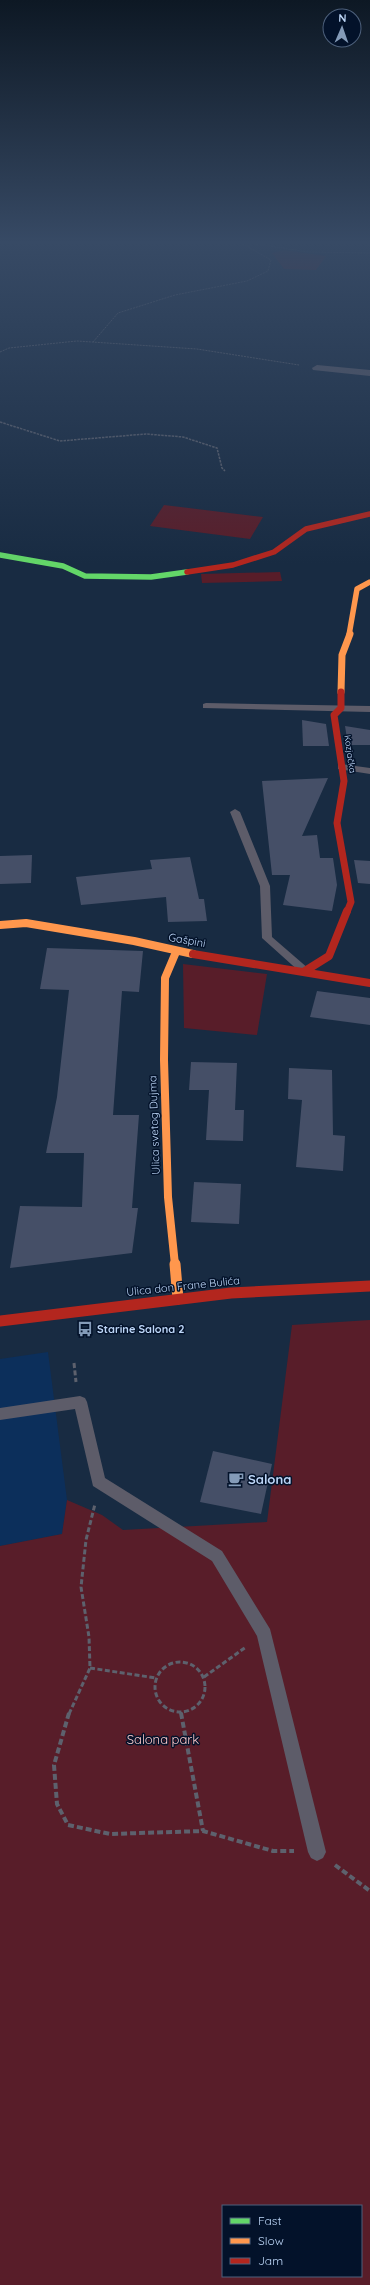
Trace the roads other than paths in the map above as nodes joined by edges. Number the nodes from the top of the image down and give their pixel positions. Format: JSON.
{"nodes":[{"id":1,"x":317,"y":368,"type":"road end"},
{"id":2,"x":370,"y":373,"type":"edge"},
{"id":3,"x":370,"y":514,"type":"edge"},
{"id":4,"x":0,"y":556,"type":"edge"},
{"id":5,"x":370,"y":582,"type":"edge"},
{"id":6,"x":206,"y":706,"type":"dead end"},
{"id":7,"x":341,"y":708,"type":"junction"},
{"id":8,"x":370,"y":709,"type":"edge"},
{"id":9,"x":342,"y":767,"type":"junction"},
{"id":10,"x":370,"y":771,"type":"edge"},
{"id":11,"x":235,"y":812,"type":"dead end"},
{"id":12,"x":0,"y":920,"type":"edge"},
{"id":13,"x":26,"y":923,"type":"junction"},
{"id":14,"x":0,"y":925,"type":"edge"},
{"id":15,"x":176,"y":952,"type":"junction"},
{"id":16,"x":305,"y":971,"type":"junction"},
{"id":17,"x":370,"y":983,"type":"edge"},
{"id":18,"x":370,"y":1286,"type":"edge"},
{"id":19,"x":178,"y":1299,"type":"junction"},
{"id":20,"x":0,"y":1321,"type":"edge"},
{"id":21,"x":0,"y":1414,"type":"edge"},
{"id":22,"x":317,"y":1852,"type":"road end"}],
"edges":[{"from":1,"to":2,"type":"street"},
{"from":3,"to":4,"type":"street"},
{"from":5,"to":7,"type":"street","name":"Kozjačka"},
{"from":6,"to":7,"type":"lane"},
{"from":7,"to":8,"type":"lane"},
{"from":7,"to":9,"type":"street","name":"Kozjačka"},
{"from":9,"to":10,"type":"lane"},
{"from":9,"to":16,"type":"street","name":"Kozjačka"},
{"from":11,"to":16,"type":"lane"},
{"from":12,"to":13,"type":"lane"},
{"from":13,"to":14,"type":"street","name":"Gašpini"},
{"from":13,"to":15,"type":"street","name":"Gašpini"},
{"from":15,"to":16,"type":"street","name":"Gašpini"},
{"from":15,"to":19,"type":"street","name":"Ulica svetog Dujma"},
{"from":16,"to":17,"type":"street","name":"Gašpini"},
{"from":18,"to":19,"type":"street","name":"Ulica don Frane Bulića"},
{"from":19,"to":20,"type":"street","name":"Ulica don Frane Bulića"},
{"from":21,"to":22,"type":"lane"}]}
